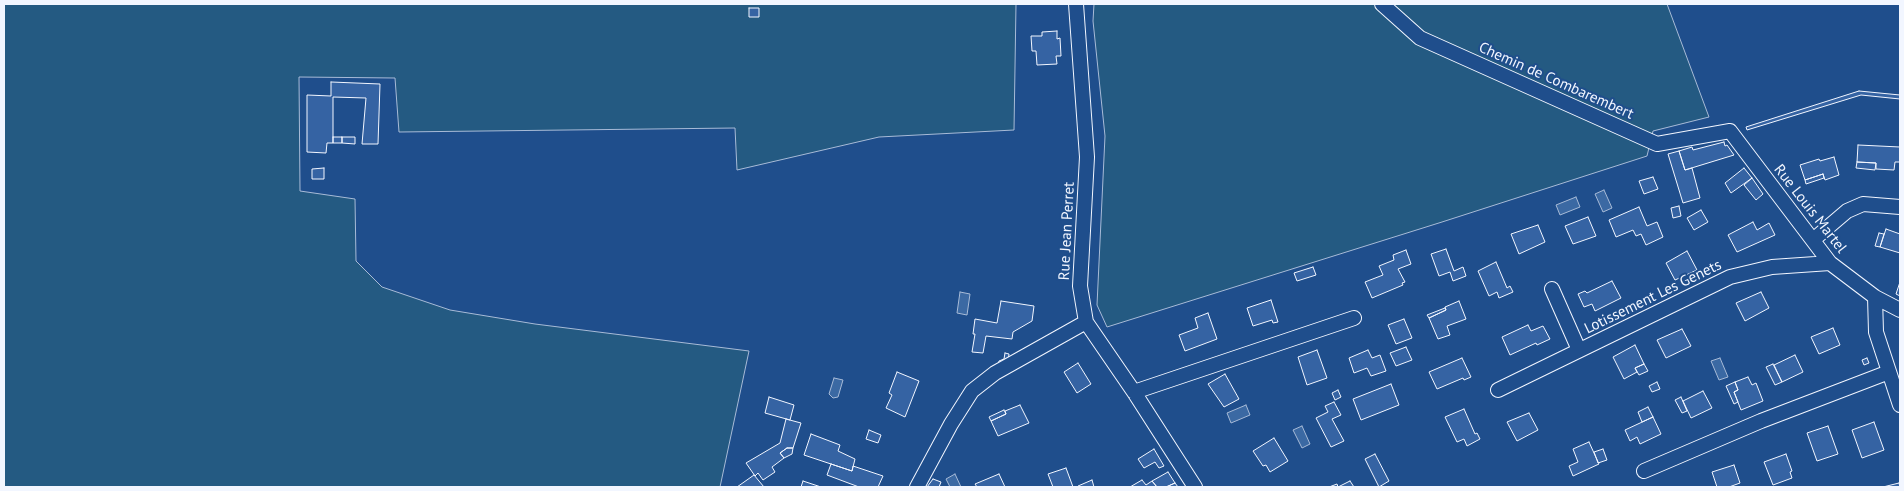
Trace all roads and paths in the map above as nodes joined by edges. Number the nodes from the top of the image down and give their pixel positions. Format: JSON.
{"nodes":[{"id":1,"x":1076,"y":4,"type":"edge"},
{"id":2,"x":1382,"y":4,"type":"edge"},
{"id":3,"x":1730,"y":131,"type":"joint"},
{"id":4,"x":1900,"y":207,"type":"edge"},
{"id":5,"x":1813,"y":240,"type":"junction"},
{"id":6,"x":1830,"y":263,"type":"junction"},
{"id":7,"x":1552,"y":289,"type":"dead end"},
{"id":8,"x":1875,"y":297,"type":"junction"},
{"id":9,"x":1900,"y":310,"type":"edge"},
{"id":10,"x":1354,"y":318,"type":"dead end"},
{"id":11,"x":1086,"y":322,"type":"junction"},
{"id":12,"x":1579,"y":350,"type":"junction"},
{"id":13,"x":1889,"y":372,"type":"junction"},
{"id":14,"x":1498,"y":390,"type":"dead end"},
{"id":15,"x":1134,"y":392,"type":"junction"},
{"id":16,"x":1900,"y":405,"type":"edge"},
{"id":17,"x":1644,"y":471,"type":"dead end"},
{"id":18,"x":917,"y":487,"type":"edge"},
{"id":19,"x":1195,"y":487,"type":"edge"}],
"edges":[{"from":1,"to":11,"type":"street","name":"Rue Jean Perret"},
{"from":2,"to":3,"type":"street","name":"Chemin de Combarembert"},
{"from":3,"to":5,"type":"street","name":"Rue Louis Martel"},
{"from":4,"to":5,"type":"street"},
{"from":5,"to":6,"type":"street","name":"Rue Louis Martel"},
{"from":6,"to":8,"type":"street","name":"Rue Louis Martel"},
{"from":6,"to":12,"type":"street","name":"Lotissement Les Genets"},
{"from":7,"to":12,"type":"street","name":"Lotissement Les Genets"},
{"from":8,"to":9,"type":"street","name":"Rue Louis Martel"},
{"from":8,"to":13,"type":"street"},
{"from":10,"to":15,"type":"street"},
{"from":11,"to":15,"type":"street","name":"Rue Jean Perret"},
{"from":11,"to":18,"type":"street"},
{"from":12,"to":14,"type":"street","name":"Lotissement Les Genets"},
{"from":13,"to":16,"type":"street"},
{"from":13,"to":17,"type":"street"},
{"from":15,"to":19,"type":"street","name":"Rue Jean Perret"}]}
